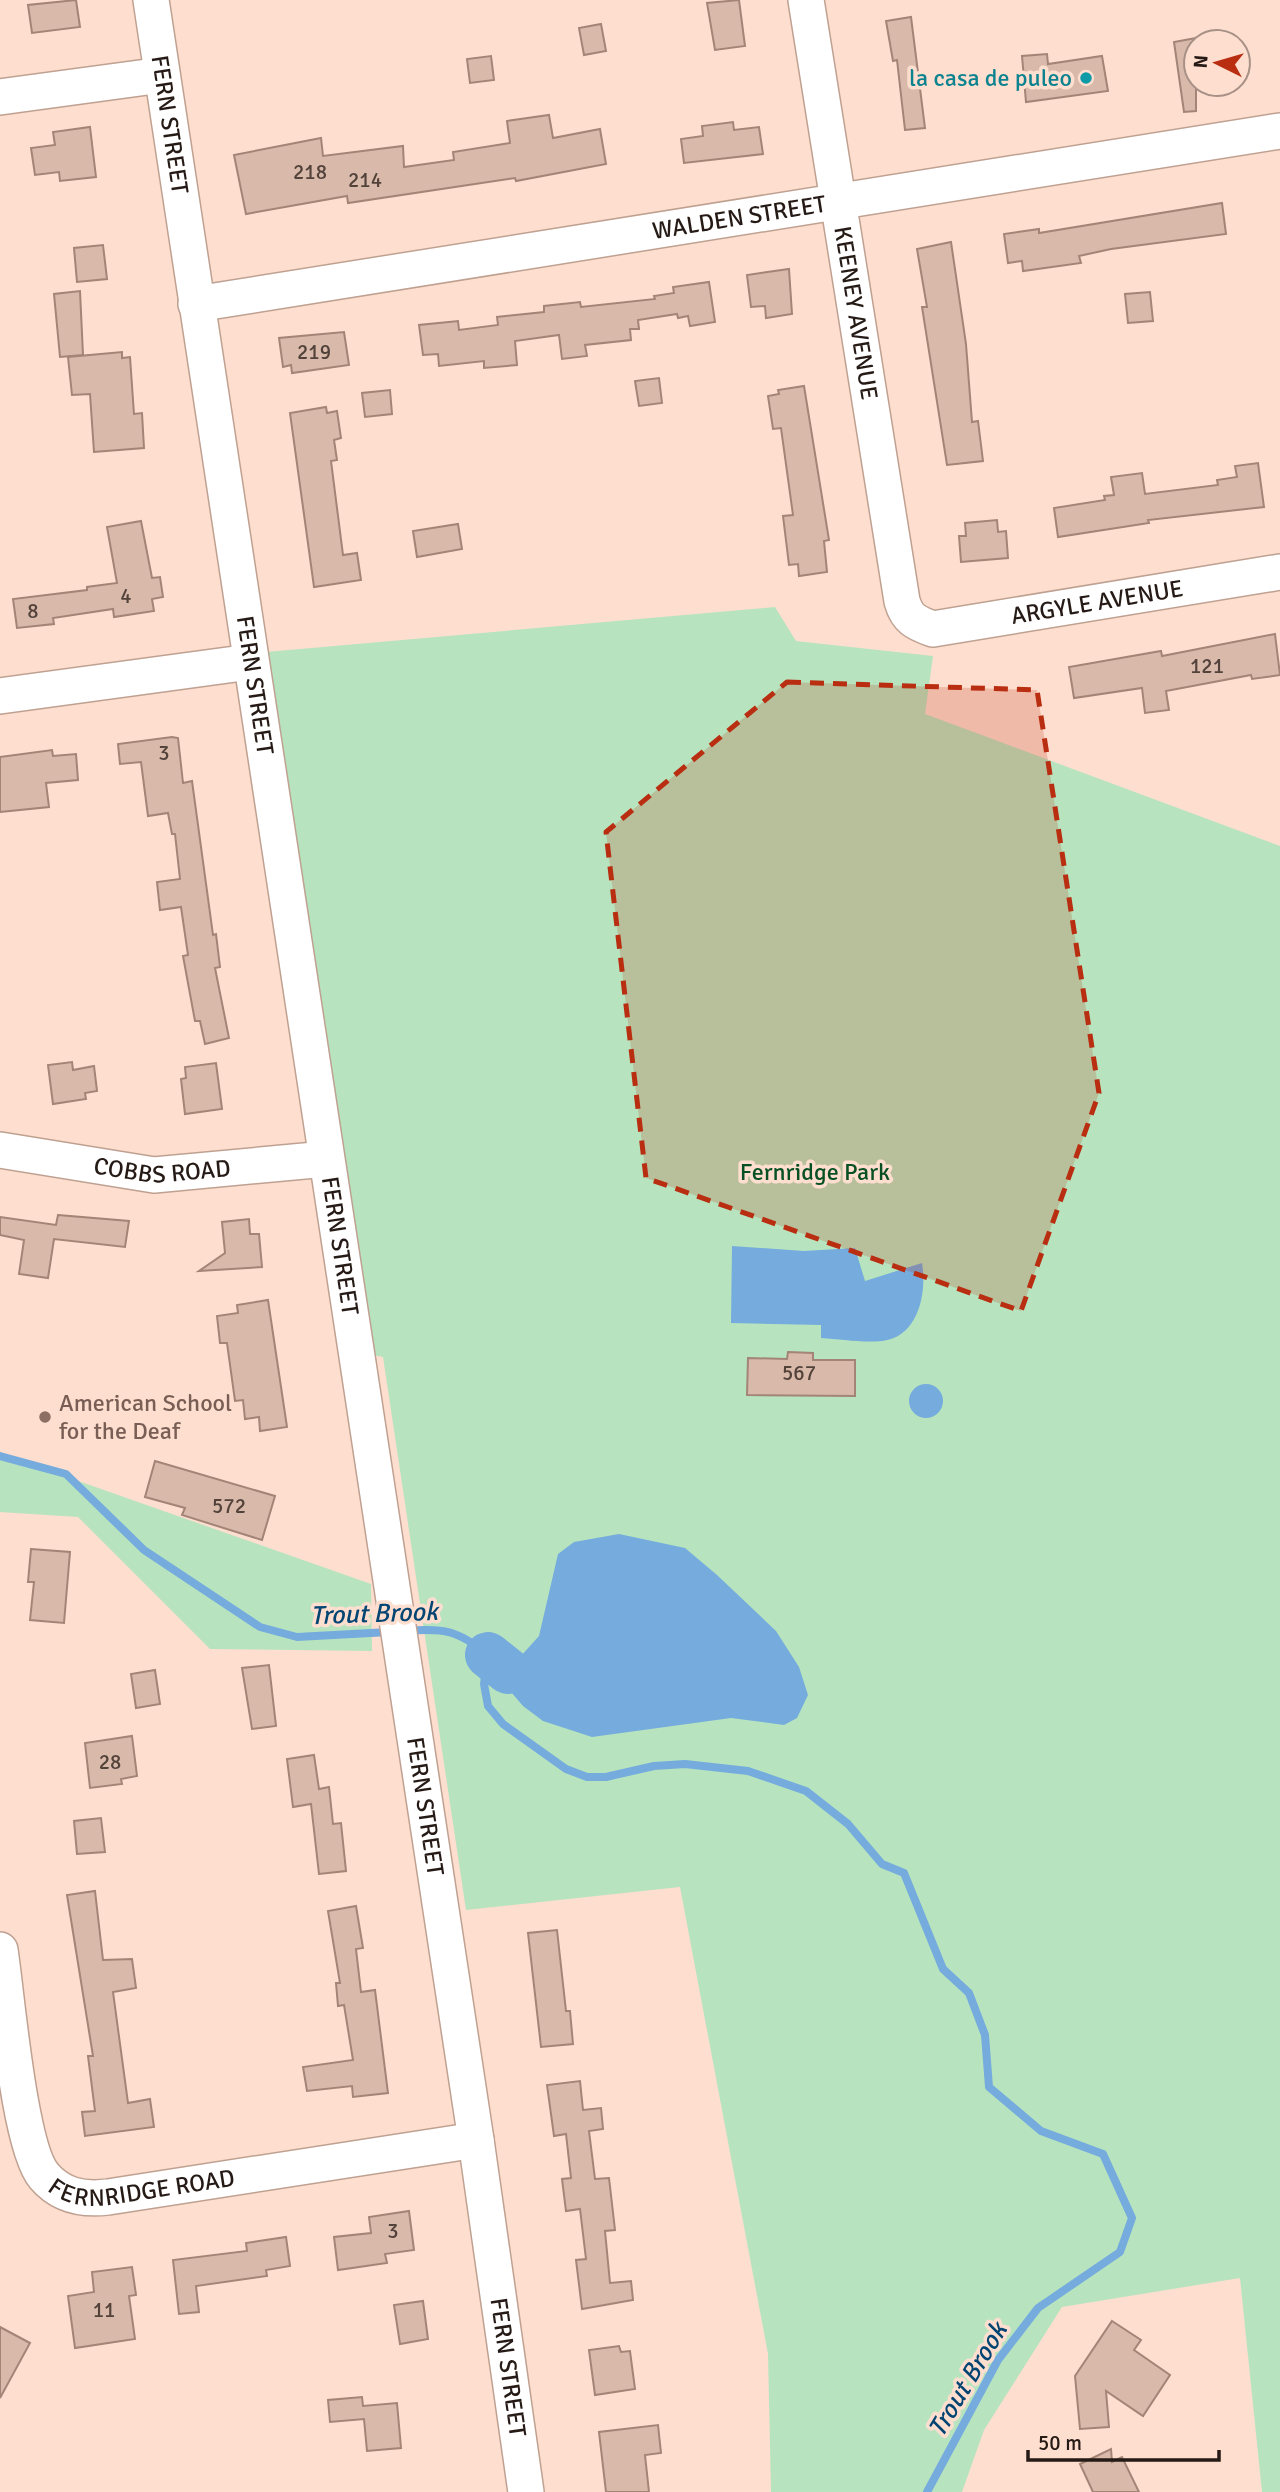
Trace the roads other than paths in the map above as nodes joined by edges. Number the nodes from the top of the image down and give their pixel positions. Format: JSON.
{"nodes":[{"id":1,"x":151,"y":0,"type":"edge"},
{"id":2,"x":806,"y":0,"type":"edge"},
{"id":3,"x":162,"y":75,"type":"junction"},
{"id":4,"x":0,"y":97,"type":"edge"},
{"id":5,"x":1280,"y":131,"type":"edge"},
{"id":6,"x":837,"y":200,"type":"junction"},
{"id":7,"x":196,"y":304,"type":"junction"},
{"id":8,"x":1280,"y":572,"type":"edge"},
{"id":9,"x":915,"y":623,"type":"joint"},
{"id":10,"x":250,"y":662,"type":"junction"},
{"id":11,"x":0,"y":696,"type":"edge"},
{"id":12,"x":0,"y":1150,"type":"edge"},
{"id":13,"x":326,"y":1159,"type":"junction"},
{"id":14,"x":0,"y":1950,"type":"edge"},
{"id":15,"x":476,"y":2140,"type":"junction"},
{"id":16,"x":526,"y":2492,"type":"edge"}],
"edges":[{"from":1,"to":3,"type":"street","name":"FERN STREET"},
{"from":2,"to":6,"type":"street","name":"KEENEY AVENUE"},
{"from":3,"to":4,"type":"street"},
{"from":3,"to":7,"type":"street","name":"FERN STREET"},
{"from":5,"to":6,"type":"street","name":"WALDEN STREET"},
{"from":6,"to":7,"type":"street","name":"WALDEN STREET"},
{"from":6,"to":9,"type":"street","name":"KEENEY AVENUE"},
{"from":7,"to":10,"type":"street","name":"FERN STREET"},
{"from":8,"to":9,"type":"street","name":"ARGYLE AVENUE"},
{"from":10,"to":11,"type":"street"},
{"from":10,"to":13,"type":"street","name":"FERN STREET"},
{"from":12,"to":13,"type":"street","name":"COBBS ROAD"},
{"from":13,"to":15,"type":"street","name":"FERN STREET"},
{"from":14,"to":15,"type":"street","name":"FERNRIDGE ROAD"},
{"from":15,"to":16,"type":"street","name":"FERN STREET"}]}
